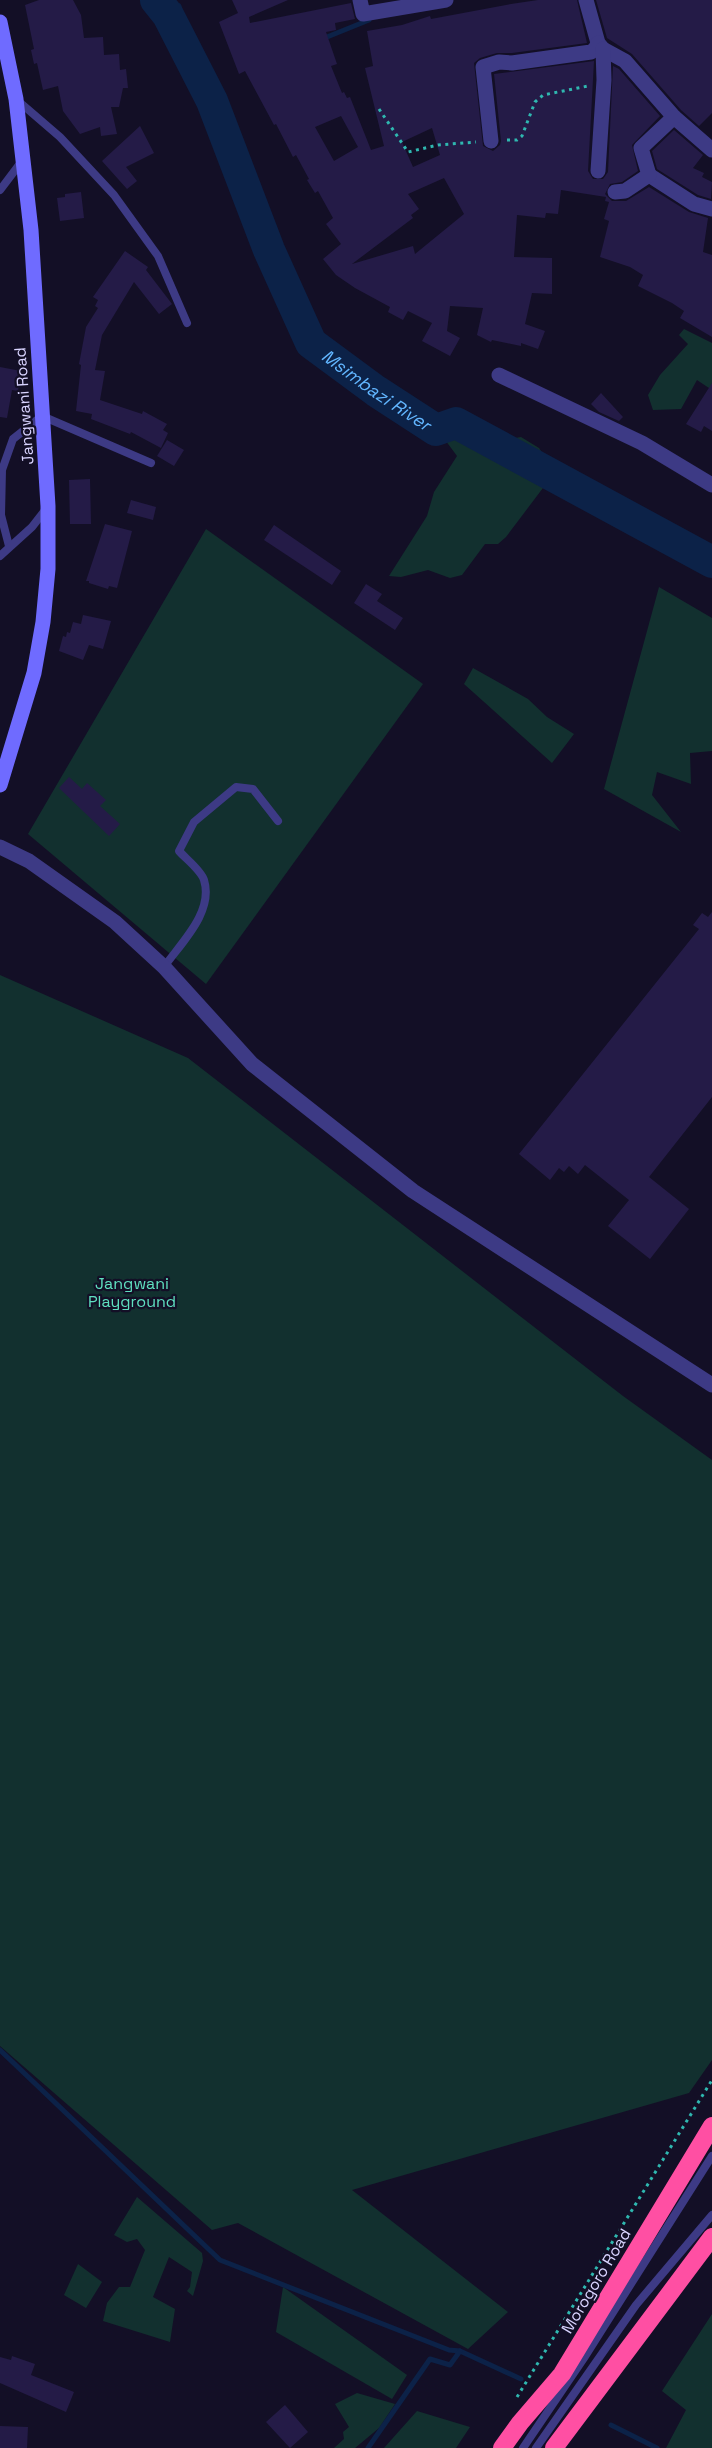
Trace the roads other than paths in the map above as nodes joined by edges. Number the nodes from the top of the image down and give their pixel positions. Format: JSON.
{"nodes":[{"id":1,"x":446,"y":0,"type":"edge"},
{"id":2,"x":586,"y":0,"type":"edge"},
{"id":3,"x":361,"y":7,"type":"edge"},
{"id":4,"x":0,"y":22,"type":"edge"},
{"id":5,"x":601,"y":46,"type":"junction"},
{"id":6,"x":16,"y":99,"type":"junction"},
{"id":7,"x":674,"y":117,"type":"junction"},
{"id":8,"x":491,"y":141,"type":"dead end"},
{"id":9,"x":712,"y":150,"type":"edge"},
{"id":10,"x":23,"y":160,"type":"junction"},
{"id":11,"x":598,"y":171,"type":"dead end"},
{"id":12,"x":650,"y":175,"type":"junction"},
{"id":13,"x":0,"y":190,"type":"edge"},
{"id":14,"x":615,"y":192,"type":"dead end"},
{"id":15,"x":712,"y":209,"type":"edge"},
{"id":16,"x":187,"y":323,"type":"dead end"},
{"id":17,"x":500,"y":375,"type":"dead end"},
{"id":18,"x":42,"y":416,"type":"junction"},
{"id":19,"x":151,"y":463,"type":"dead end"},
{"id":20,"x":712,"y":485,"type":"edge"},
{"id":21,"x":48,"y":506,"type":"junction"},
{"id":22,"x":9,"y":546,"type":"junction"},
{"id":23,"x":0,"y":556,"type":"edge"},
{"id":24,"x":0,"y":785,"type":"edge"},
{"id":25,"x":278,"y":820,"type":"dead end"},
{"id":26,"x":0,"y":847,"type":"edge"},
{"id":27,"x":164,"y":967,"type":"junction"},
{"id":28,"x":712,"y":1385,"type":"edge"},
{"id":29,"x":712,"y":2126,"type":"edge"},
{"id":30,"x":712,"y":2156,"type":"edge"},
{"id":31,"x":712,"y":2215,"type":"edge"},
{"id":32,"x":712,"y":2237,"type":"edge"},
{"id":33,"x":556,"y":2445,"type":"edge"},
{"id":34,"x":502,"y":2448,"type":"edge"},
{"id":35,"x":523,"y":2448,"type":"edge"},
{"id":36,"x":536,"y":2448,"type":"edge"}],
"edges":[{"from":1,"to":3,"type":"street"},
{"from":2,"to":5,"type":"street"},
{"from":4,"to":6,"type":"street","name":"Jangwani Road"},
{"from":5,"to":7,"type":"street"},
{"from":5,"to":8,"type":"street"},
{"from":5,"to":11,"type":"street"},
{"from":6,"to":10,"type":"street","name":"Jangwani Road"},
{"from":6,"to":16,"type":"lane"},
{"from":7,"to":9,"type":"street"},
{"from":7,"to":12,"type":"street"},
{"from":10,"to":13,"type":"lane"},
{"from":10,"to":18,"type":"street","name":"Jangwani Road"},
{"from":12,"to":14,"type":"street"},
{"from":12,"to":15,"type":"street"},
{"from":17,"to":20,"type":"street"},
{"from":18,"to":19,"type":"lane"},
{"from":18,"to":21,"type":"street","name":"Jangwani Road"},
{"from":18,"to":22,"type":"lane"},
{"from":21,"to":22,"type":"lane"},
{"from":21,"to":24,"type":"street","name":"Jangwani Road"},
{"from":22,"to":23,"type":"lane"},
{"from":25,"to":27,"type":"lane"},
{"from":26,"to":27,"type":"street"},
{"from":27,"to":28,"type":"street"},
{"from":29,"to":34,"type":"highway","name":"Morogoro Road"},
{"from":30,"to":35,"type":"lane","name":"Morogoro Road"},
{"from":31,"to":36,"type":"lane"},
{"from":32,"to":33,"type":"highway"}]}
